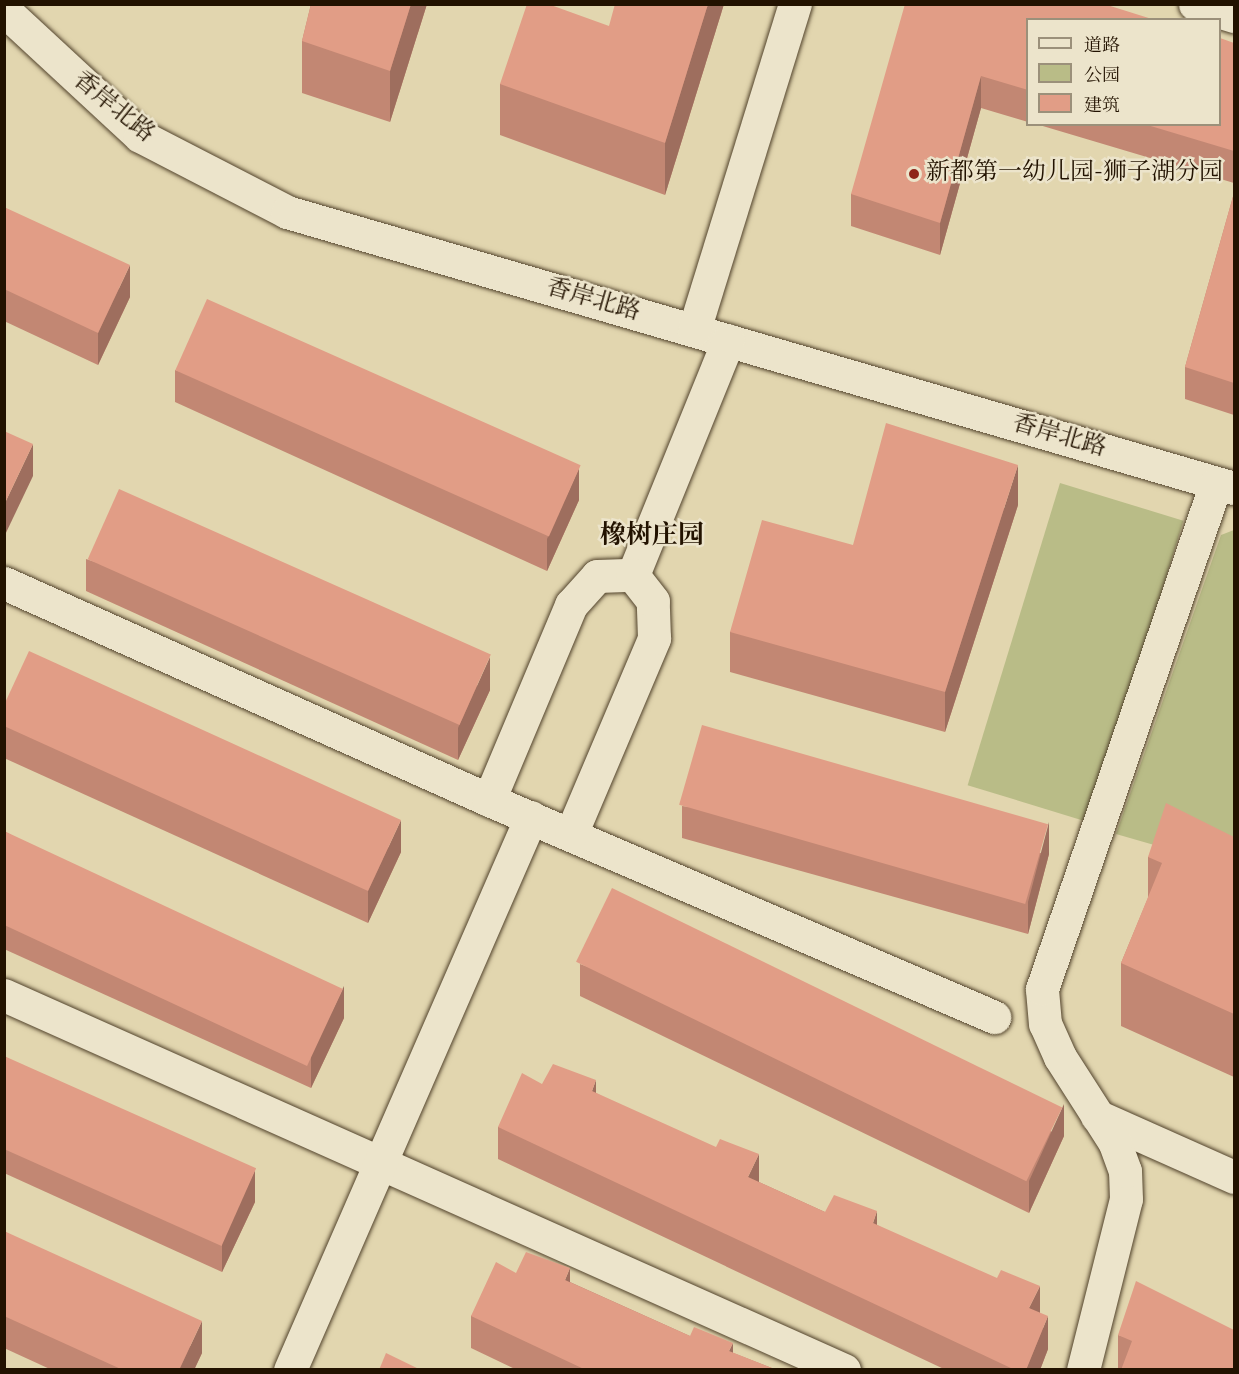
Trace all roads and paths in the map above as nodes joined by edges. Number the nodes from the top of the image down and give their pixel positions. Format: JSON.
{"nodes":[{"id":1,"x":795,"y":4,"type":"edge"},
{"id":2,"x":1195,"y":4,"type":"edge"},
{"id":3,"x":4,"y":10,"type":"edge"},
{"id":4,"x":1234,"y":16,"type":"edge"},
{"id":5,"x":694,"y":330,"type":"junction"},
{"id":6,"x":728,"y":341,"type":"junction"},
{"id":7,"x":1225,"y":486,"type":"edge"},
{"id":8,"x":633,"y":575,"type":"junction"},
{"id":9,"x":4,"y":583,"type":"edge"},
{"id":10,"x":489,"y":800,"type":"junction"},
{"id":11,"x":531,"y":817,"type":"junction"},
{"id":12,"x":571,"y":834,"type":"junction"},
{"id":13,"x":4,"y":995,"type":"edge"},
{"id":14,"x":994,"y":1017,"type":"dead end"},
{"id":15,"x":1097,"y":1116,"type":"junction"},
{"id":16,"x":380,"y":1163,"type":"junction"},
{"id":17,"x":1234,"y":1177,"type":"edge"},
{"id":18,"x":290,"y":1370,"type":"edge"},
{"id":19,"x":844,"y":1370,"type":"edge"},
{"id":20,"x":1083,"y":1370,"type":"edge"}],
"edges":[{"from":1,"to":5,"type":"street"},
{"from":2,"to":4,"type":"street"},
{"from":3,"to":5,"type":"street","name":"香岸北路"},
{"from":5,"to":6,"type":"street","name":"香岸北路"},
{"from":6,"to":7,"type":"street","name":"香岸北路"},
{"from":6,"to":8,"type":"street"},
{"from":7,"to":15,"type":"street"},
{"from":8,"to":10,"type":"street"},
{"from":8,"to":12,"type":"street"},
{"from":9,"to":10,"type":"street"},
{"from":10,"to":11,"type":"street"},
{"from":11,"to":12,"type":"street"},
{"from":11,"to":16,"type":"street"},
{"from":12,"to":14,"type":"street"},
{"from":13,"to":16,"type":"street"},
{"from":15,"to":17,"type":"street"},
{"from":15,"to":20,"type":"street"},
{"from":16,"to":18,"type":"street"},
{"from":16,"to":19,"type":"street"}]}
